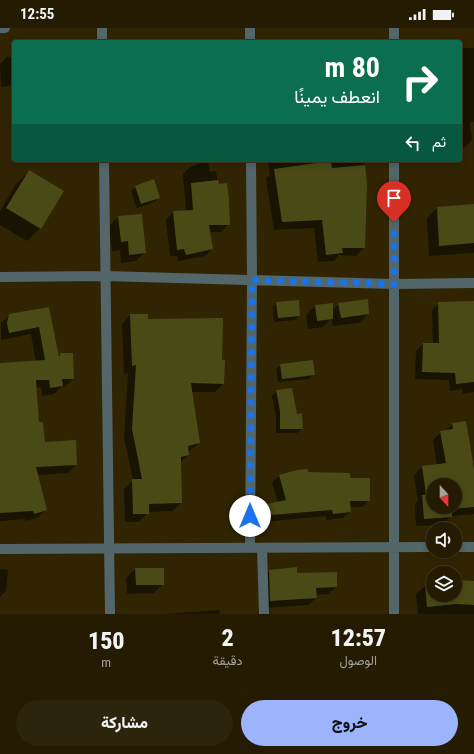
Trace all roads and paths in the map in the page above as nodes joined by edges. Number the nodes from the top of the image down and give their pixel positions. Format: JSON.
{"nodes":[{"id":1,"x":0,"y":28,"type":"edge"},
{"id":2,"x":5,"y":28,"type":"edge"},
{"id":3,"x":102,"y":28,"type":"edge"},
{"id":4,"x":250,"y":28,"type":"edge"},
{"id":5,"x":394,"y":28,"type":"edge"},
{"id":6,"x":102,"y":40,"type":"edge"},
{"id":7,"x":250,"y":40,"type":"edge"},
{"id":8,"x":394,"y":40,"type":"edge"},
{"id":9,"x":104,"y":162,"type":"edge"},
{"id":10,"x":251,"y":162,"type":"edge"},
{"id":11,"x":394,"y":162,"type":"edge"},
{"id":12,"x":105,"y":276,"type":"junction"},
{"id":13,"x":0,"y":277,"type":"edge"},
{"id":14,"x":252,"y":280,"type":"junction"},
{"id":15,"x":474,"y":283,"type":"edge"},
{"id":16,"x":394,"y":284,"type":"junction"},
{"id":17,"x":394,"y":547,"type":"junction"},
{"id":18,"x":426,"y":547,"type":"edge"},
{"id":19,"x":462,"y":547,"type":"edge"},
{"id":20,"x":474,"y":547,"type":"edge"},
{"id":21,"x":250,"y":548,"type":"junction"},
{"id":22,"x":262,"y":548,"type":"junction"},
{"id":23,"x":0,"y":549,"type":"edge"},
{"id":24,"x":109,"y":549,"type":"junction"},
{"id":25,"x":110,"y":614,"type":"edge"},
{"id":26,"x":264,"y":614,"type":"edge"},
{"id":27,"x":394,"y":614,"type":"edge"}],
"edges":[{"from":1,"to":2,"type":"street"},
{"from":3,"to":6,"type":"street"},
{"from":4,"to":7,"type":"street"},
{"from":5,"to":8,"type":"street"},
{"from":9,"to":12,"type":"street"},
{"from":10,"to":14,"type":"street"},
{"from":11,"to":16,"type":"street"},
{"from":12,"to":13,"type":"street"},
{"from":12,"to":14,"type":"street"},
{"from":12,"to":24,"type":"street"},
{"from":14,"to":16,"type":"street"},
{"from":14,"to":21,"type":"street"},
{"from":15,"to":16,"type":"street"},
{"from":16,"to":17,"type":"street"},
{"from":17,"to":18,"type":"street"},
{"from":17,"to":22,"type":"street"},
{"from":17,"to":27,"type":"street"},
{"from":19,"to":20,"type":"street"},
{"from":21,"to":22,"type":"street"},
{"from":21,"to":24,"type":"street"},
{"from":22,"to":26,"type":"street"},
{"from":23,"to":24,"type":"street"},
{"from":24,"to":25,"type":"street"}]}
